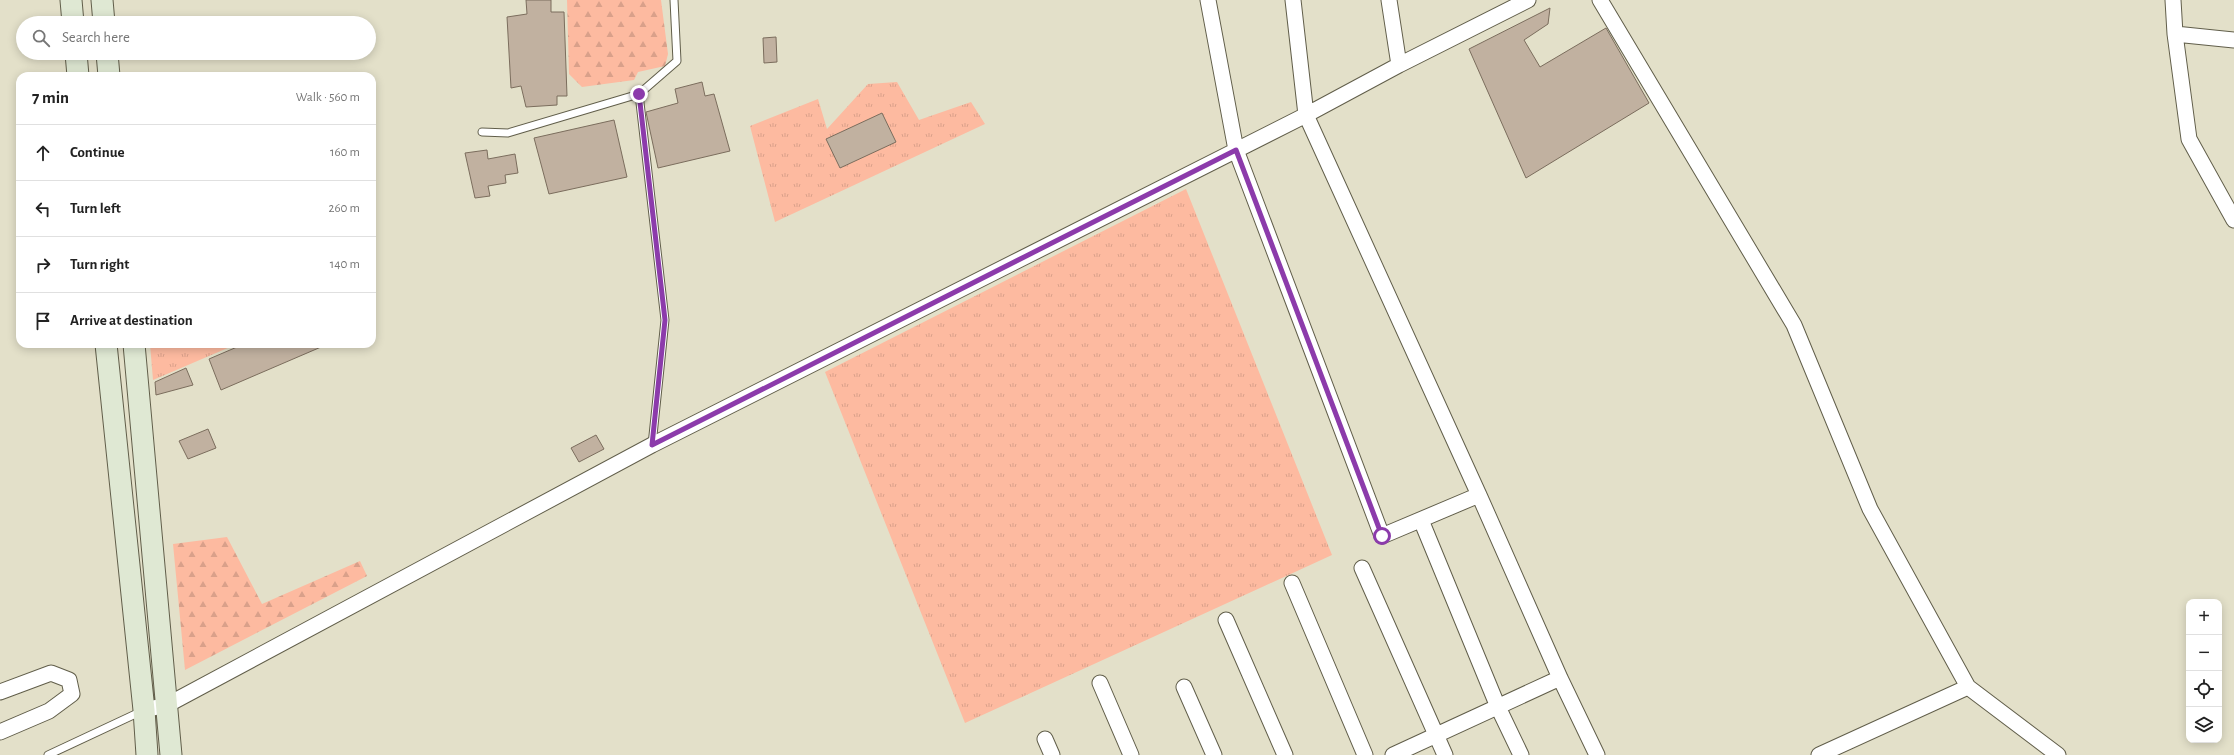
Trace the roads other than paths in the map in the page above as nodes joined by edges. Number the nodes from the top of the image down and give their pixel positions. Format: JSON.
{"nodes":[{"id":1,"x":70,"y":0,"type":"edge"},
{"id":2,"x":102,"y":0,"type":"edge"},
{"id":3,"x":674,"y":0,"type":"edge"},
{"id":4,"x":1208,"y":0,"type":"edge"},
{"id":5,"x":1293,"y":0,"type":"edge"},
{"id":6,"x":1389,"y":0,"type":"edge"},
{"id":7,"x":1528,"y":0,"type":"edge"},
{"id":8,"x":1600,"y":0,"type":"edge"},
{"id":9,"x":2173,"y":0,"type":"edge"},
{"id":10,"x":72,"y":16,"type":"edge"},
{"id":11,"x":103,"y":16,"type":"edge"},
{"id":12,"x":2175,"y":34,"type":"junction"},
{"id":13,"x":2234,"y":40,"type":"edge"},
{"id":14,"x":77,"y":60,"type":"edge"},
{"id":15,"x":108,"y":60,"type":"edge"},
{"id":16,"x":1399,"y":65,"type":"junction"},
{"id":17,"x":78,"y":72,"type":"edge"},
{"id":18,"x":109,"y":72,"type":"edge"},
{"id":19,"x":639,"y":94,"type":"junction"},
{"id":20,"x":1306,"y":116,"type":"junction"},
{"id":21,"x":482,"y":132,"type":"dead end"},
{"id":22,"x":1236,"y":150,"type":"junction"},
{"id":23,"x":2234,"y":220,"type":"edge"},
{"id":24,"x":106,"y":348,"type":"edge"},
{"id":25,"x":134,"y":348,"type":"edge"},
{"id":26,"x":652,"y":445,"type":"junction"},
{"id":27,"x":1479,"y":495,"type":"junction"},
{"id":28,"x":1421,"y":520,"type":"junction"},
{"id":29,"x":1362,"y":568,"type":"dead end"},
{"id":30,"x":1292,"y":583,"type":"dead end"},
{"id":31,"x":1226,"y":620,"type":"dead end"},
{"id":32,"x":1560,"y":678,"type":"junction"},
{"id":33,"x":1100,"y":683,"type":"dead end"},
{"id":34,"x":1184,"y":687,"type":"dead end"},
{"id":35,"x":1968,"y":687,"type":"junction"},
{"id":36,"x":0,"y":692,"type":"edge"},
{"id":37,"x":167,"y":705,"type":"junction"},
{"id":38,"x":1498,"y":707,"type":"junction"},
{"id":39,"x":144,"y":710,"type":"junction"},
{"id":40,"x":0,"y":732,"type":"edge"},
{"id":41,"x":1436,"y":735,"type":"junction"},
{"id":42,"x":1045,"y":739,"type":"dead end"},
{"id":43,"x":48,"y":755,"type":"edge"},
{"id":44,"x":147,"y":755,"type":"edge"},
{"id":45,"x":171,"y":755,"type":"edge"},
{"id":46,"x":1052,"y":755,"type":"edge"},
{"id":47,"x":1131,"y":755,"type":"edge"},
{"id":48,"x":1214,"y":755,"type":"edge"},
{"id":49,"x":1285,"y":755,"type":"edge"},
{"id":50,"x":1365,"y":755,"type":"edge"},
{"id":51,"x":1393,"y":755,"type":"edge"},
{"id":52,"x":1445,"y":755,"type":"edge"},
{"id":53,"x":1521,"y":755,"type":"edge"},
{"id":54,"x":1597,"y":755,"type":"edge"},
{"id":55,"x":1819,"y":755,"type":"edge"},
{"id":56,"x":2058,"y":755,"type":"edge"}],
"edges":[{"from":1,"to":10,"type":"street"},
{"from":2,"to":11,"type":"street"},
{"from":3,"to":19,"type":"lane"},
{"from":4,"to":22,"type":"street"},
{"from":5,"to":20,"type":"street"},
{"from":6,"to":16,"type":"street"},
{"from":7,"to":16,"type":"street"},
{"from":8,"to":35,"type":"street"},
{"from":9,"to":12,"type":"street"},
{"from":12,"to":13,"type":"street"},
{"from":12,"to":23,"type":"street"},
{"from":14,"to":17,"type":"street"},
{"from":15,"to":18,"type":"street"},
{"from":16,"to":20,"type":"street"},
{"from":19,"to":21,"type":"lane"},
{"from":19,"to":26,"type":"lane"},
{"from":20,"to":22,"type":"street"},
{"from":20,"to":27,"type":"street"},
{"from":22,"to":26,"type":"street"},
{"from":22,"to":28,"type":"street"},
{"from":24,"to":39,"type":"street"},
{"from":25,"to":37,"type":"street"},
{"from":26,"to":37,"type":"street"},
{"from":27,"to":28,"type":"street"},
{"from":27,"to":32,"type":"street"},
{"from":28,"to":38,"type":"street"},
{"from":29,"to":41,"type":"street"},
{"from":30,"to":50,"type":"street"},
{"from":31,"to":49,"type":"street"},
{"from":32,"to":38,"type":"street"},
{"from":32,"to":54,"type":"street"},
{"from":33,"to":47,"type":"street"},
{"from":34,"to":48,"type":"street"},
{"from":35,"to":55,"type":"street"},
{"from":35,"to":56,"type":"street"},
{"from":36,"to":40,"type":"street"},
{"from":37,"to":39,"type":"street"},
{"from":37,"to":45,"type":"street"},
{"from":38,"to":41,"type":"street"},
{"from":38,"to":53,"type":"street"},
{"from":39,"to":43,"type":"lane"},
{"from":39,"to":44,"type":"street"},
{"from":41,"to":51,"type":"street"},
{"from":41,"to":52,"type":"street"},
{"from":42,"to":46,"type":"street"}]}
